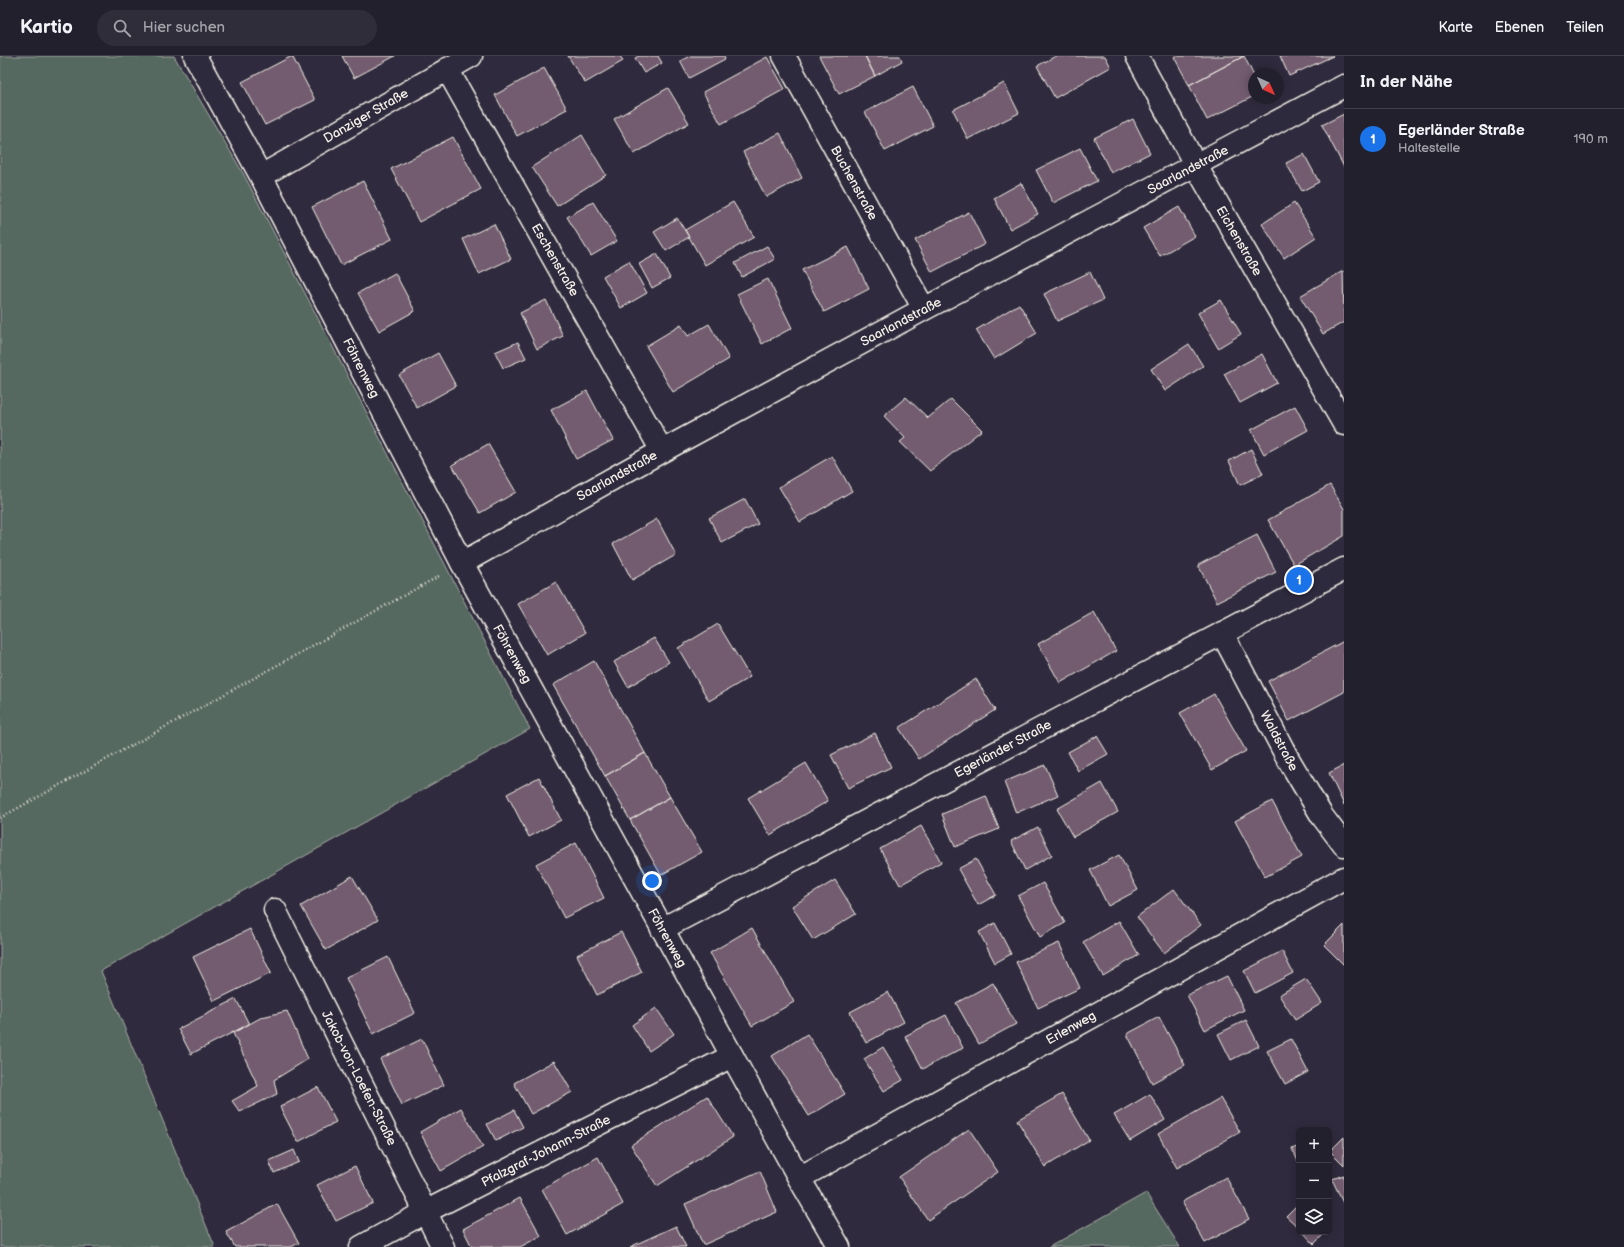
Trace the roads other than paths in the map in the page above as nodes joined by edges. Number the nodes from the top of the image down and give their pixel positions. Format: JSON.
{"nodes":[{"id":1,"x":195,"y":56,"type":"edge"},
{"id":2,"x":471,"y":56,"type":"edge"},
{"id":3,"x":784,"y":56,"type":"edge"},
{"id":4,"x":1137,"y":56,"type":"edge"},
{"id":5,"x":446,"y":69,"type":"junction"},
{"id":6,"x":1344,"y":86,"type":"edge"},
{"id":7,"x":1196,"y":166,"type":"junction"},
{"id":8,"x":261,"y":176,"type":"junction"},
{"id":9,"x":924,"y":309,"type":"junction"},
{"id":10,"x":1344,"y":424,"type":"edge"},
{"id":11,"x":662,"y":451,"type":"junction"},
{"id":12,"x":462,"y":563,"type":"junction"},
{"id":13,"x":1344,"y":569,"type":"edge"},
{"id":14,"x":1222,"y":634,"type":"junction"},
{"id":15,"x":1344,"y":845,"type":"edge"},
{"id":16,"x":1344,"y":878,"type":"edge"},
{"id":17,"x":275,"y":910,"type":"dead end"},
{"id":18,"x":662,"y":929,"type":"junction"},
{"id":19,"x":732,"y":1056,"type":"junction"},
{"id":20,"x":799,"y":1178,"type":"junction"},
{"id":21,"x":425,"y":1212,"type":"junction"},
{"id":22,"x":361,"y":1247,"type":"edge"},
{"id":23,"x":443,"y":1247,"type":"edge"},
{"id":24,"x":839,"y":1247,"type":"edge"}],
"edges":[{"from":1,"to":8,"type":"street","name":"Föhrenweg"},
{"from":2,"to":5,"type":"street","name":"Danziger Straße"},
{"from":3,"to":9,"type":"street","name":"Buchenstraße"},
{"from":4,"to":7,"type":"street","name":"Eichenstraße"},
{"from":5,"to":8,"type":"street","name":"Danziger Straße"},
{"from":5,"to":11,"type":"street","name":"Eschenstraße"},
{"from":6,"to":7,"type":"street","name":"Saarlandstraße"},
{"from":7,"to":9,"type":"street","name":"Saarlandstraße"},
{"from":7,"to":10,"type":"street","name":"Eichenstraße"},
{"from":8,"to":12,"type":"street","name":"Föhrenweg"},
{"from":9,"to":11,"type":"street","name":"Saarlandstraße"},
{"from":11,"to":12,"type":"street","name":"Saarlandstraße"},
{"from":12,"to":18,"type":"street","name":"Föhrenweg"},
{"from":13,"to":14,"type":"street","name":"Egerländer Straße"},
{"from":14,"to":15,"type":"street","name":"Waldstraße"},
{"from":14,"to":18,"type":"street","name":"Egerländer Straße"},
{"from":16,"to":20,"type":"street","name":"Erlenweg"},
{"from":17,"to":21,"type":"street","name":"Jakob-von-Loefen-Straße"},
{"from":18,"to":19,"type":"street","name":"Föhrenweg"},
{"from":19,"to":20,"type":"street","name":"Föhrenweg"},
{"from":19,"to":21,"type":"street","name":"Pfalzgraf-Johann-Straße"},
{"from":20,"to":24,"type":"street","name":"Föhrenweg"},
{"from":21,"to":22,"type":"street","name":"Pfalzgraf-Johann-Straße"},
{"from":21,"to":23,"type":"street","name":"Jakob-von-Loefen-Straße"}]}
